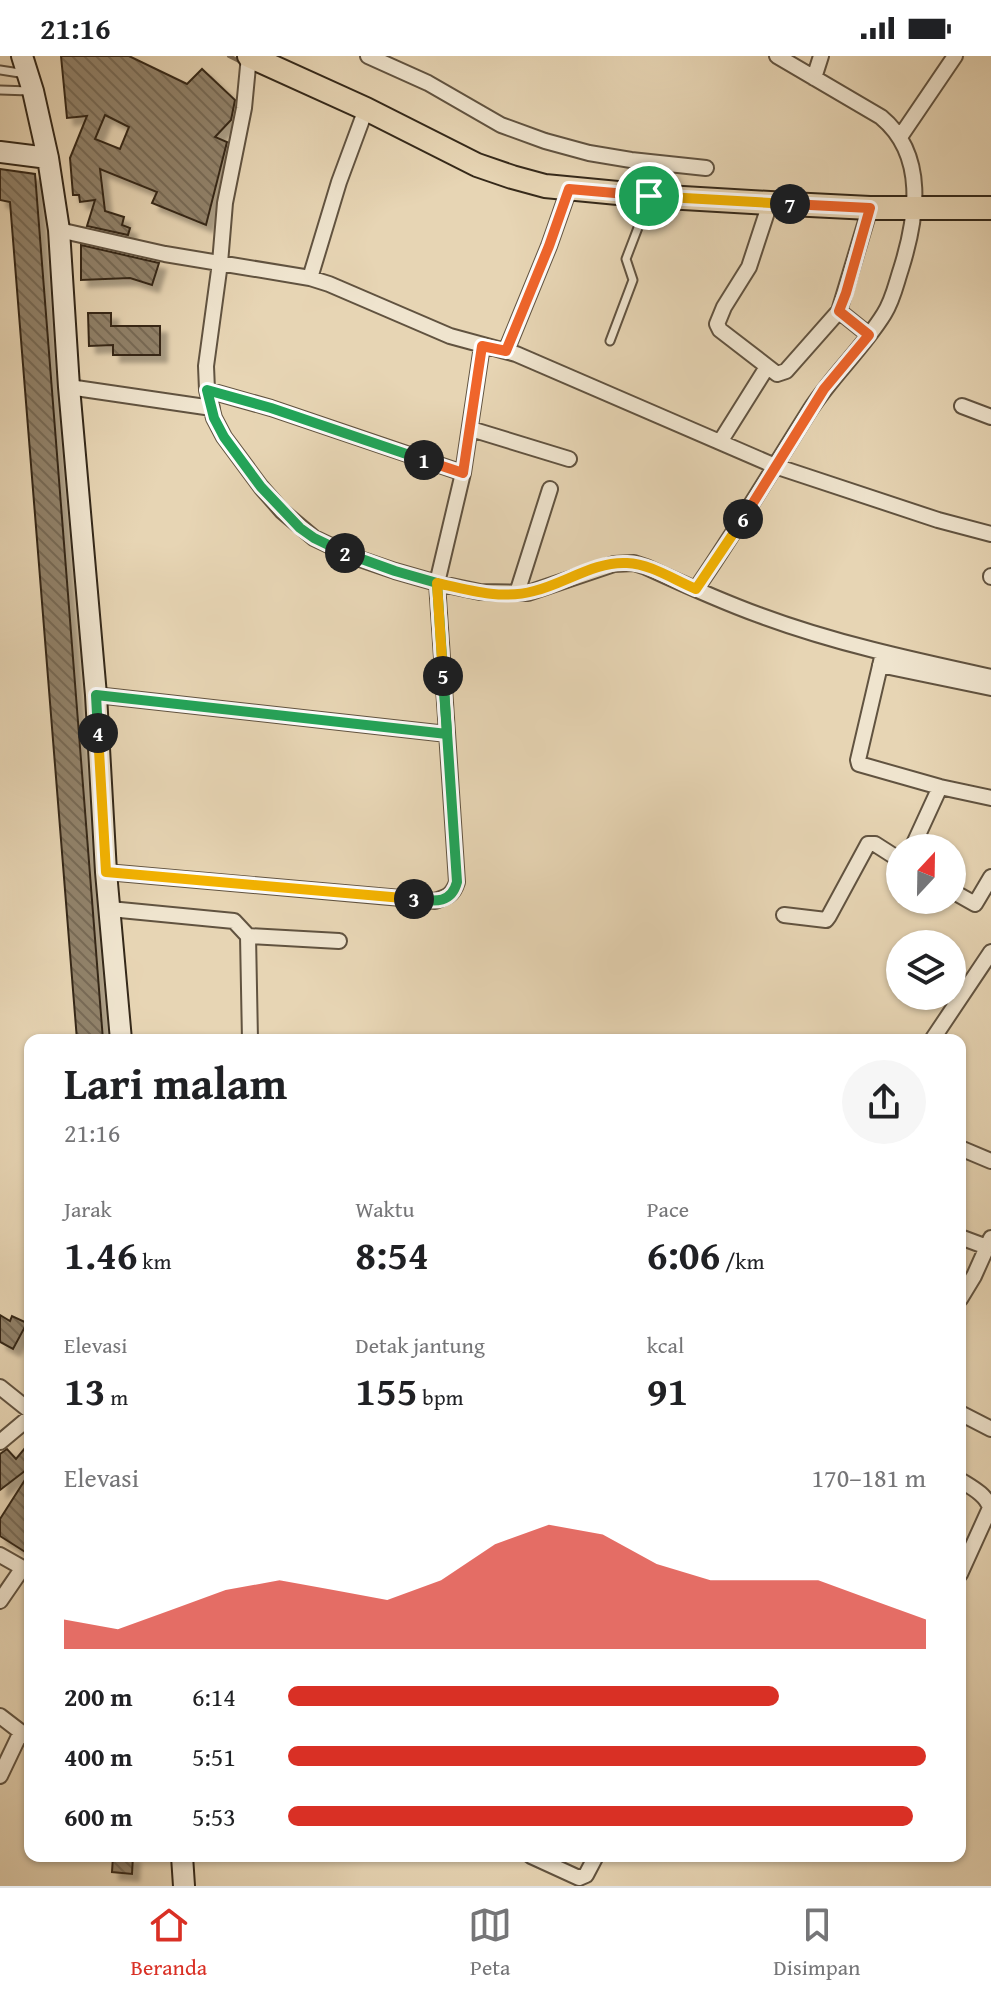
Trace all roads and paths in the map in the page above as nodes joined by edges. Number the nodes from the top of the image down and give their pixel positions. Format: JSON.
{"nodes":[{"id":1,"x":368,"y":56,"type":"edge"},
{"id":2,"x":777,"y":56,"type":"edge"},
{"id":3,"x":821,"y":56,"type":"edge"},
{"id":4,"x":955,"y":56,"type":"edge"},
{"id":5,"x":259,"y":58,"type":"edge"},
{"id":6,"x":0,"y":70,"type":"edge"},
{"id":7,"x":28,"y":74,"type":"edge"},
{"id":8,"x":814,"y":78,"type":"junction"},
{"id":9,"x":0,"y":90,"type":"edge"},
{"id":10,"x":366,"y":109,"type":"junction"},
{"id":11,"x":900,"y":137,"type":"junction"},
{"id":12,"x":0,"y":152,"type":"edge"},
{"id":13,"x":48,"y":158,"type":"junction"},
{"id":14,"x":706,"y":168,"type":"dead end"},
{"id":15,"x":569,"y":189,"type":"junction"},
{"id":16,"x":649,"y":196,"type":"junction"},
{"id":17,"x":915,"y":199,"type":"junction"},
{"id":18,"x":770,"y":203,"type":"junction"},
{"id":19,"x":870,"y":208,"type":"junction"},
{"id":20,"x":991,"y":208,"type":"edge"},
{"id":21,"x":59,"y":230,"type":"junction"},
{"id":22,"x":220,"y":263,"type":"junction"},
{"id":23,"x":310,"y":278,"type":"junction"},
{"id":24,"x":839,"y":311,"type":"junction"},
{"id":25,"x":869,"y":335,"type":"junction"},
{"id":26,"x":610,"y":341,"type":"dead end"},
{"id":27,"x":482,"y":346,"type":"junction"},
{"id":28,"x":506,"y":351,"type":"junction"},
{"id":29,"x":767,"y":367,"type":"junction"},
{"id":30,"x":69,"y":387,"type":"junction"},
{"id":31,"x":207,"y":390,"type":"junction"},
{"id":32,"x":962,"y":406,"type":"dead end"},
{"id":33,"x":212,"y":408,"type":"junction"},
{"id":34,"x":991,"y":417,"type":"edge"},
{"id":35,"x":471,"y":429,"type":"junction"},
{"id":36,"x":720,"y":442,"type":"junction"},
{"id":37,"x":569,"y":459,"type":"dead end"},
{"id":38,"x":775,"y":466,"type":"junction"},
{"id":39,"x":463,"y":473,"type":"junction"},
{"id":40,"x":550,"y":489,"type":"dead end"},
{"id":41,"x":991,"y":534,"type":"edge"},
{"id":42,"x":437,"y":583,"type":"junction"},
{"id":43,"x":696,"y":589,"type":"junction"},
{"id":44,"x":517,"y":593,"type":"junction"},
{"id":45,"x":882,"y":659,"type":"junction"},
{"id":46,"x":991,"y":677,"type":"edge"},
{"id":47,"x":991,"y":688,"type":"edge"},
{"id":48,"x":96,"y":695,"type":"junction"},
{"id":49,"x":447,"y":734,"type":"junction"},
{"id":50,"x":940,"y":787,"type":"junction"},
{"id":51,"x":991,"y":798,"type":"edge"},
{"id":52,"x":918,"y":834,"type":"edge"},
{"id":53,"x":886,"y":851,"type":"edge"},
{"id":54,"x":106,"y":872,"type":"junction"},
{"id":55,"x":991,"y":877,"type":"edge"},
{"id":56,"x":966,"y":899,"type":"edge"},
{"id":57,"x":110,"y":909,"type":"junction"},
{"id":58,"x":784,"y":915,"type":"dead end"},
{"id":59,"x":248,"y":936,"type":"junction"},
{"id":60,"x":339,"y":941,"type":"dead end"},
{"id":61,"x":991,"y":952,"type":"edge"},
{"id":62,"x":120,"y":1034,"type":"edge"},
{"id":63,"x":250,"y":1034,"type":"edge"},
{"id":64,"x":936,"y":1034,"type":"edge"},
{"id":65,"x":966,"y":1151,"type":"edge"},
{"id":66,"x":991,"y":1161,"type":"edge"},
{"id":67,"x":966,"y":1238,"type":"edge"},
{"id":68,"x":989,"y":1243,"type":"edge"},
{"id":69,"x":966,"y":1290,"type":"edge"},
{"id":70,"x":0,"y":1387,"type":"edge"},
{"id":71,"x":24,"y":1406,"type":"edge"},
{"id":72,"x":966,"y":1416,"type":"edge"},
{"id":73,"x":24,"y":1422,"type":"edge"},
{"id":74,"x":991,"y":1429,"type":"edge"},
{"id":75,"x":0,"y":1442,"type":"edge"},
{"id":76,"x":966,"y":1484,"type":"edge"},
{"id":77,"x":0,"y":1555,"type":"edge"},
{"id":78,"x":966,"y":1561,"type":"edge"},
{"id":79,"x":24,"y":1569,"type":"edge"},
{"id":80,"x":24,"y":1572,"type":"edge"},
{"id":81,"x":0,"y":1601,"type":"edge"},
{"id":82,"x":0,"y":1716,"type":"edge"},
{"id":83,"x":24,"y":1735,"type":"edge"},
{"id":84,"x":24,"y":1738,"type":"edge"},
{"id":85,"x":0,"y":1776,"type":"edge"},
{"id":86,"x":182,"y":1862,"type":"edge"},
{"id":87,"x":544,"y":1862,"type":"edge"},
{"id":88,"x":593,"y":1862,"type":"edge"},
{"id":89,"x":184,"y":1886,"type":"edge"}],
"edges":[{"from":1,"to":14,"type":"street"},
{"from":2,"to":8,"type":"street"},
{"from":3,"to":8,"type":"street"},
{"from":4,"to":11,"type":"street"},
{"from":5,"to":10,"type":"main road"},
{"from":5,"to":22,"type":"street"},
{"from":6,"to":7,"type":"lane"},
{"from":7,"to":9,"type":"lane"},
{"from":7,"to":13,"type":"main road"},
{"from":8,"to":11,"type":"street"},
{"from":10,"to":15,"type":"main road"},
{"from":10,"to":23,"type":"street"},
{"from":11,"to":17,"type":"street"},
{"from":12,"to":13,"type":"main road"},
{"from":13,"to":21,"type":"main road"},
{"from":15,"to":16,"type":"main road"},
{"from":15,"to":28,"type":"street"},
{"from":16,"to":18,"type":"main road"},
{"from":16,"to":26,"type":"lane"},
{"from":17,"to":19,"type":"main road"},
{"from":17,"to":20,"type":"main road"},
{"from":17,"to":25,"type":"street"},
{"from":18,"to":19,"type":"main road"},
{"from":18,"to":29,"type":"street"},
{"from":19,"to":24,"type":"street"},
{"from":21,"to":22,"type":"street"},
{"from":21,"to":30,"type":"main road"},
{"from":22,"to":23,"type":"street"},
{"from":22,"to":31,"type":"street"},
{"from":23,"to":27,"type":"street"},
{"from":24,"to":25,"type":"street"},
{"from":24,"to":29,"type":"street"},
{"from":25,"to":38,"type":"street"},
{"from":27,"to":28,"type":"street"},
{"from":27,"to":35,"type":"street"},
{"from":28,"to":36,"type":"street"},
{"from":29,"to":36,"type":"street"},
{"from":30,"to":33,"type":"street"},
{"from":30,"to":48,"type":"main road"},
{"from":31,"to":33,"type":"street"},
{"from":31,"to":39,"type":"street"},
{"from":32,"to":34,"type":"street"},
{"from":33,"to":42,"type":"street"},
{"from":35,"to":37,"type":"street"},
{"from":35,"to":39,"type":"street"},
{"from":36,"to":38,"type":"street"},
{"from":38,"to":41,"type":"street"},
{"from":38,"to":43,"type":"street"},
{"from":39,"to":42,"type":"street"},
{"from":40,"to":44,"type":"street"},
{"from":42,"to":44,"type":"street"},
{"from":42,"to":49,"type":"street"},
{"from":43,"to":44,"type":"street"},
{"from":43,"to":45,"type":"street"},
{"from":45,"to":46,"type":"street"},
{"from":45,"to":47,"type":"street"},
{"from":45,"to":50,"type":"street"},
{"from":48,"to":49,"type":"street"},
{"from":48,"to":54,"type":"main road"},
{"from":49,"to":54,"type":"street"},
{"from":50,"to":51,"type":"street"},
{"from":50,"to":52,"type":"street"},
{"from":53,"to":58,"type":"street"},
{"from":54,"to":57,"type":"main road"},
{"from":55,"to":56,"type":"street"},
{"from":57,"to":59,"type":"street"},
{"from":57,"to":62,"type":"main road"},
{"from":59,"to":60,"type":"street"},
{"from":59,"to":63,"type":"street"},
{"from":61,"to":64,"type":"street"},
{"from":65,"to":66,"type":"street"},
{"from":67,"to":68,"type":"street"},
{"from":68,"to":69,"type":"street"},
{"from":70,"to":71,"type":"street"},
{"from":72,"to":74,"type":"street"},
{"from":73,"to":75,"type":"street"},
{"from":76,"to":78,"type":"street"},
{"from":77,"to":79,"type":"street"},
{"from":80,"to":81,"type":"street"},
{"from":82,"to":83,"type":"street"},
{"from":84,"to":85,"type":"street"},
{"from":86,"to":89,"type":"main road"},
{"from":87,"to":88,"type":"street"}]}
